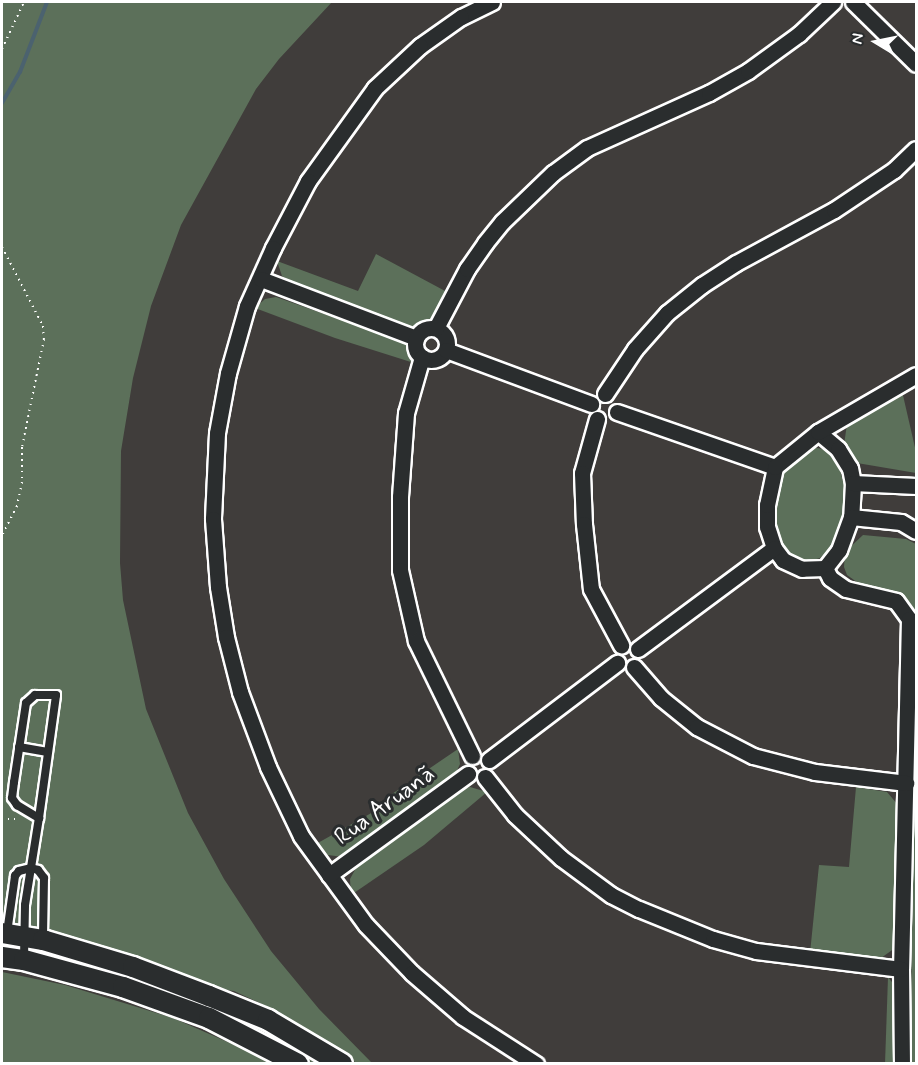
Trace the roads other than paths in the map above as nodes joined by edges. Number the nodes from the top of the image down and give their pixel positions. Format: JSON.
{"nodes":[{"id":1,"x":492,"y":2,"type":"edge"},
{"id":2,"x":834,"y":2,"type":"edge"},
{"id":3,"x":852,"y":2,"type":"edge"},
{"id":4,"x":916,"y":64,"type":"edge"},
{"id":5,"x":916,"y":149,"type":"edge"},
{"id":6,"x":261,"y":279,"type":"junction"},
{"id":7,"x":436,"y":328,"type":"junction"},
{"id":8,"x":416,"y":338,"type":"junction"},
{"id":9,"x":446,"y":350,"type":"junction"},
{"id":10,"x":422,"y":357,"type":"junction"},
{"id":11,"x":916,"y":375,"type":"edge"},
{"id":12,"x":605,"y":394,"type":"junction"},
{"id":13,"x":591,"y":404,"type":"junction"},
{"id":14,"x":617,"y":412,"type":"junction"},
{"id":15,"x":597,"y":419,"type":"junction"},
{"id":16,"x":818,"y":432,"type":"junction"},
{"id":17,"x":775,"y":467,"type":"junction"},
{"id":18,"x":854,"y":483,"type":"junction"},
{"id":19,"x":916,"y":486,"type":"edge"},
{"id":20,"x":851,"y":517,"type":"junction"},
{"id":21,"x":916,"y":531,"type":"edge"},
{"id":22,"x":774,"y":548,"type":"junction"},
{"id":23,"x":825,"y":568,"type":"junction"},
{"id":24,"x":621,"y":645,"type":"junction"},
{"id":25,"x":638,"y":649,"type":"junction"},
{"id":26,"x":617,"y":663,"type":"junction"},
{"id":27,"x":634,"y":667,"type":"junction"},
{"id":28,"x":19,"y":747,"type":"junction"},
{"id":29,"x":48,"y":752,"type":"junction"},
{"id":30,"x":472,"y":756,"type":"junction"},
{"id":31,"x":489,"y":760,"type":"junction"},
{"id":32,"x":468,"y":774,"type":"junction"},
{"id":33,"x":485,"y":777,"type":"junction"},
{"id":34,"x":906,"y":783,"type":"junction"},
{"id":35,"x":39,"y":818,"type":"junction"},
{"id":36,"x":31,"y":868,"type":"junction"},
{"id":37,"x":329,"y":875,"type":"junction"},
{"id":38,"x":19,"y":935,"type":"edge"},
{"id":39,"x":2,"y":957,"type":"edge"},
{"id":40,"x":24,"y":960,"type":"junction"},
{"id":41,"x":901,"y":969,"type":"junction"},
{"id":42,"x":298,"y":1064,"type":"edge"},
{"id":43,"x":342,"y":1064,"type":"edge"},
{"id":44,"x":536,"y":1064,"type":"edge"},
{"id":45,"x":902,"y":1064,"type":"edge"}],
"edges":[{"from":1,"to":6,"type":"street"},
{"from":2,"to":3,"type":"street"},
{"from":2,"to":7,"type":"street"},
{"from":3,"to":4,"type":"street"},
{"from":5,"to":12,"type":"street"},
{"from":6,"to":8,"type":"street"},
{"from":6,"to":37,"type":"street"},
{"from":7,"to":8,"type":"street"},
{"from":7,"to":9,"type":"street"},
{"from":8,"to":10,"type":"street"},
{"from":9,"to":10,"type":"street"},
{"from":9,"to":13,"type":"street"},
{"from":10,"to":30,"type":"street"},
{"from":11,"to":16,"type":"street"},
{"from":12,"to":13,"type":"street"},
{"from":12,"to":14,"type":"street"},
{"from":13,"to":15,"type":"street"},
{"from":14,"to":15,"type":"street"},
{"from":14,"to":17,"type":"street"},
{"from":15,"to":24,"type":"street"},
{"from":16,"to":17,"type":"street"},
{"from":16,"to":18,"type":"street"},
{"from":17,"to":22,"type":"street"},
{"from":18,"to":19,"type":"street"},
{"from":18,"to":20,"type":"street"},
{"from":20,"to":21,"type":"street"},
{"from":20,"to":23,"type":"street"},
{"from":22,"to":23,"type":"street"},
{"from":22,"to":25,"type":"street"},
{"from":23,"to":34,"type":"street"},
{"from":24,"to":25,"type":"street"},
{"from":24,"to":26,"type":"street"},
{"from":25,"to":27,"type":"street"},
{"from":26,"to":27,"type":"street"},
{"from":26,"to":31,"type":"street"},
{"from":27,"to":34,"type":"street"},
{"from":28,"to":29,"type":"lane"},
{"from":28,"to":29,"type":"lane"},
{"from":28,"to":35,"type":"lane"},
{"from":29,"to":35,"type":"lane"},
{"from":30,"to":31,"type":"street"},
{"from":30,"to":32,"type":"street"},
{"from":31,"to":33,"type":"street"},
{"from":32,"to":33,"type":"street"},
{"from":32,"to":37,"type":"street","name":"Rua Aruanã"},
{"from":33,"to":41,"type":"street"},
{"from":34,"to":41,"type":"street"},
{"from":35,"to":36,"type":"lane"},
{"from":36,"to":38,"type":"lane"},
{"from":36,"to":38,"type":"lane"},
{"from":36,"to":38,"type":"lane"},
{"from":37,"to":44,"type":"street"},
{"from":38,"to":40,"type":"lane"},
{"from":38,"to":43,"type":"street"},
{"from":39,"to":40,"type":"street"},
{"from":40,"to":42,"type":"street"},
{"from":41,"to":45,"type":"street"}]}
